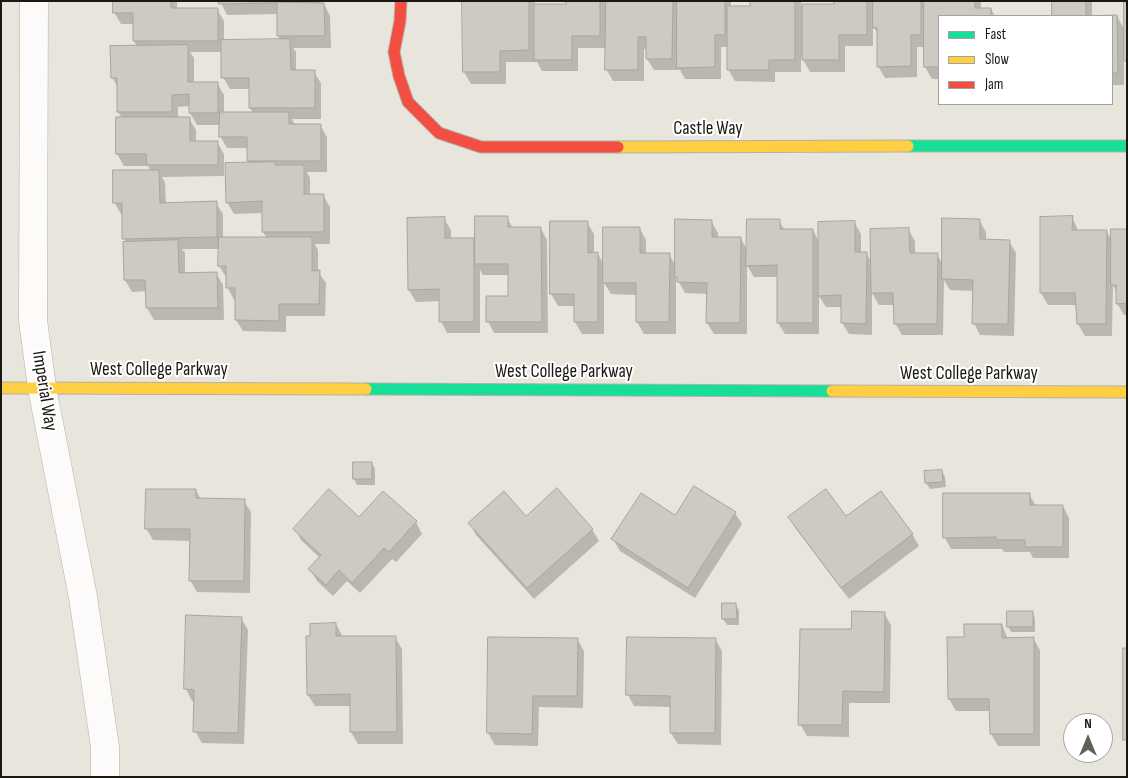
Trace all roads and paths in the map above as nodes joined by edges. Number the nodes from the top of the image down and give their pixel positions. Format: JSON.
{"nodes":[{"id":1,"x":34,"y":1,"type":"edge"},
{"id":2,"x":401,"y":1,"type":"edge"},
{"id":3,"x":1127,"y":146,"type":"edge"},
{"id":4,"x":1,"y":388,"type":"edge"},
{"id":5,"x":42,"y":388,"type":"junction"},
{"id":6,"x":1127,"y":392,"type":"edge"},
{"id":7,"x":106,"y":777,"type":"edge"}],
"edges":[{"from":1,"to":5,"type":"street","name":"Imperial Way"},
{"from":2,"to":3,"type":"main road","name":"Castle Way"},
{"from":4,"to":5,"type":"main road","name":"West College Parkway"},
{"from":5,"to":6,"type":"main road","name":"West College Parkway"},
{"from":5,"to":7,"type":"street","name":"Imperial Way"}]}
